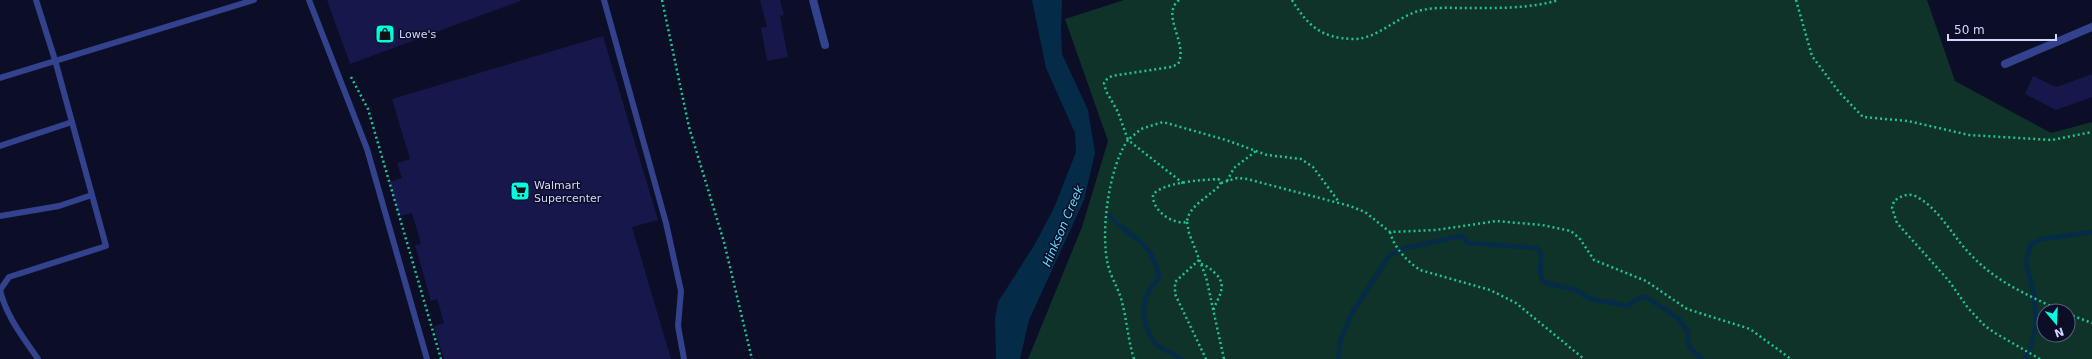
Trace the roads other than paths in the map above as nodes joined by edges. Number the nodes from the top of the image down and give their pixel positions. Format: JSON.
{"nodes":[{"id":1,"x":36,"y":0,"type":"edge"},
{"id":2,"x":254,"y":0,"type":"edge"},
{"id":3,"x":309,"y":0,"type":"edge"},
{"id":4,"x":604,"y":0,"type":"edge"},
{"id":5,"x":813,"y":0,"type":"edge"},
{"id":6,"x":2092,"y":27,"type":"edge"},
{"id":7,"x":825,"y":45,"type":"dead end"},
{"id":8,"x":55,"y":60,"type":"junction"},
{"id":9,"x":2005,"y":64,"type":"dead end"},
{"id":10,"x":0,"y":78,"type":"edge"},
{"id":11,"x":72,"y":122,"type":"junction"},
{"id":12,"x":0,"y":146,"type":"edge"},
{"id":13,"x":92,"y":195,"type":"junction"},
{"id":14,"x":0,"y":216,"type":"edge"},
{"id":15,"x":38,"y":359,"type":"edge"},
{"id":16,"x":427,"y":359,"type":"edge"},
{"id":17,"x":684,"y":359,"type":"edge"}],
"edges":[{"from":1,"to":8,"type":"lane"},
{"from":2,"to":8,"type":"lane"},
{"from":3,"to":16,"type":"lane"},
{"from":4,"to":17,"type":"lane"},
{"from":5,"to":7,"type":"street"},
{"from":6,"to":9,"type":"street"},
{"from":8,"to":10,"type":"lane"},
{"from":8,"to":11,"type":"lane"},
{"from":11,"to":12,"type":"lane"},
{"from":11,"to":13,"type":"lane"},
{"from":13,"to":14,"type":"lane"},
{"from":13,"to":15,"type":"lane"}]}
